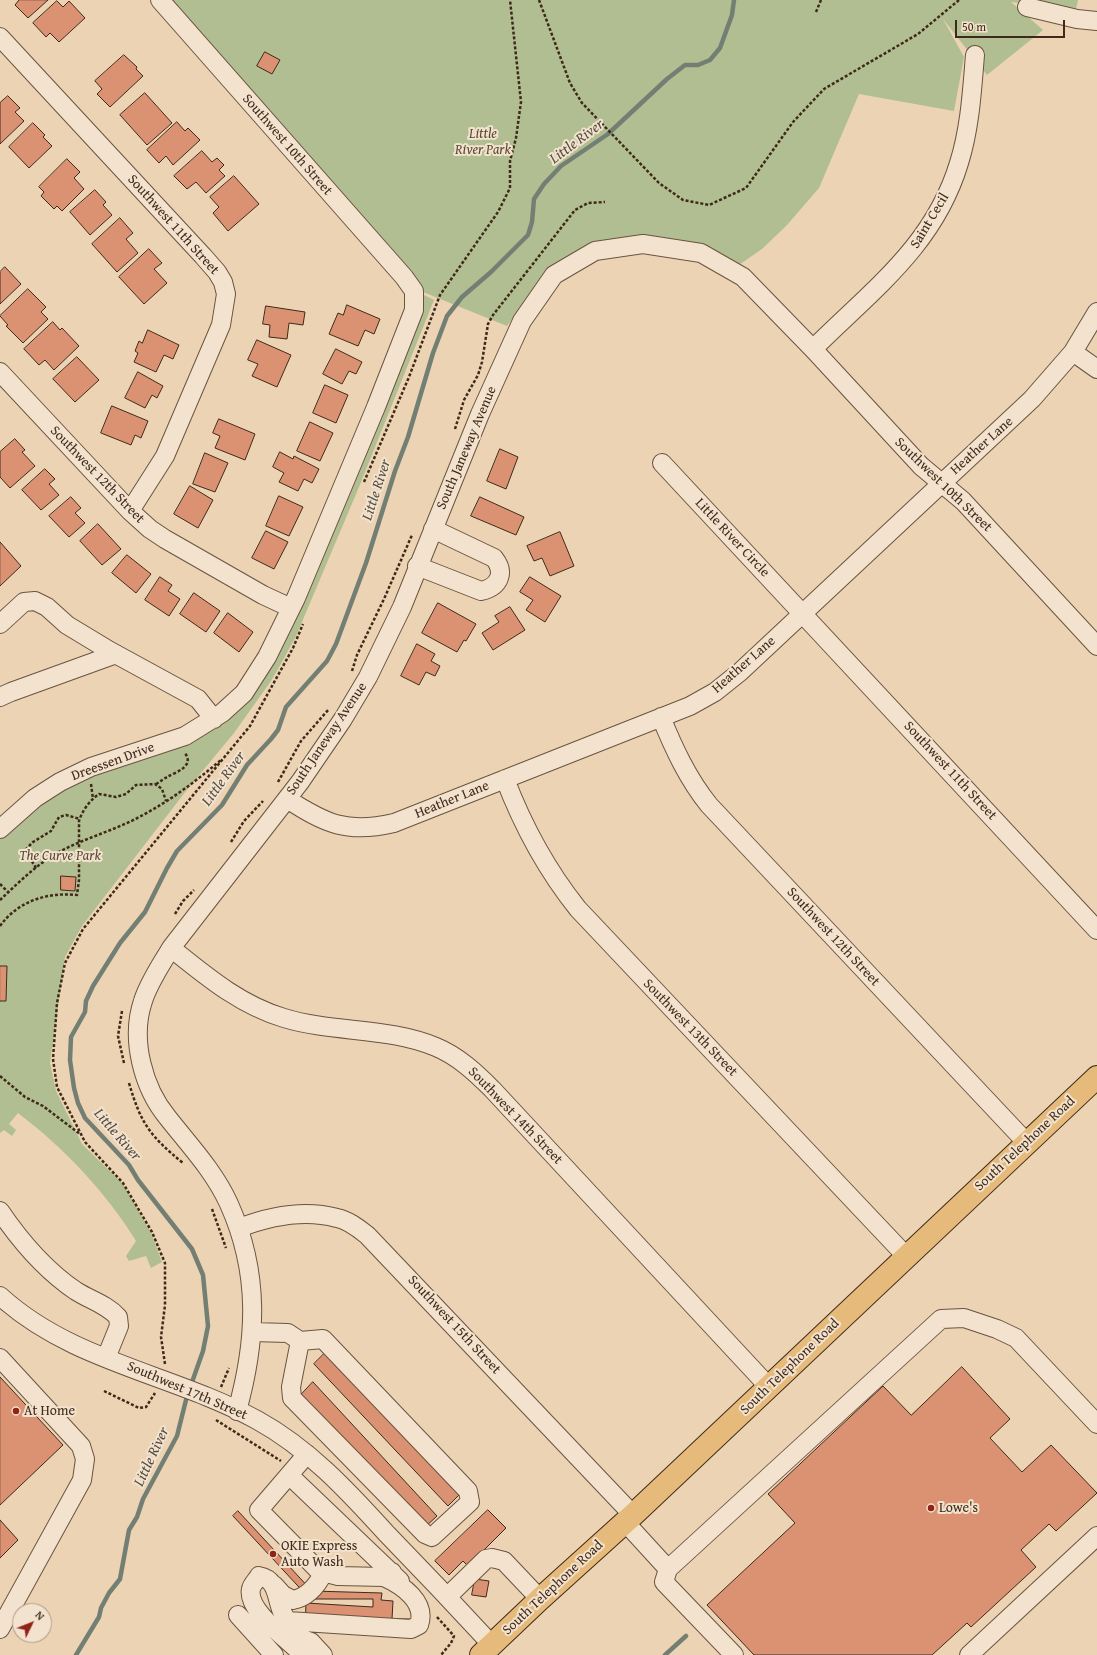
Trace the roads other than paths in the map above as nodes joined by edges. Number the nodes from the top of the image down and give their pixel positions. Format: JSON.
{"nodes":[{"id":1,"x":160,"y":0,"type":"edge"},
{"id":2,"x":1027,"y":7,"type":"dead end"},
{"id":3,"x":1097,"y":21,"type":"edge"},
{"id":4,"x":0,"y":37,"type":"edge"},
{"id":5,"x":975,"y":55,"type":"dead end"},
{"id":6,"x":773,"y":307,"type":"joint"},
{"id":7,"x":1097,"y":312,"type":"edge"},
{"id":8,"x":813,"y":349,"type":"junction"},
{"id":9,"x":1073,"y":352,"type":"junction"},
{"id":10,"x":1097,"y":369,"type":"edge"},
{"id":11,"x":0,"y":372,"type":"edge"},
{"id":12,"x":662,"y":463,"type":"dead end"},
{"id":13,"x":941,"y":483,"type":"junction"},
{"id":14,"x":130,"y":511,"type":"junction"},
{"id":15,"x":433,"y":529,"type":"junction"},
{"id":16,"x":417,"y":566,"type":"junction"},
{"id":17,"x":298,"y":613,"type":"junction"},
{"id":18,"x":802,"y":613,"type":"junction"},
{"id":19,"x":0,"y":624,"type":"edge"},
{"id":20,"x":1097,"y":646,"type":"edge"},
{"id":21,"x":116,"y":654,"type":"junction"},
{"id":22,"x":0,"y":697,"type":"edge"},
{"id":23,"x":662,"y":717,"type":"junction"},
{"id":24,"x":214,"y":719,"type":"junction"},
{"id":25,"x":505,"y":779,"type":"junction"},
{"id":26,"x":286,"y":799,"type":"junction"},
{"id":27,"x":0,"y":829,"type":"edge"},
{"id":28,"x":1097,"y":930,"type":"edge"},
{"id":29,"x":171,"y":948,"type":"junction"},
{"id":30,"x":1095,"y":1081,"type":"edge"},
{"id":31,"x":1026,"y":1142,"type":"junction"},
{"id":32,"x":0,"y":1211,"type":"edge"},
{"id":33,"x":239,"y":1228,"type":"junction"},
{"id":34,"x":906,"y":1256,"type":"junction"},
{"id":35,"x":0,"y":1296,"type":"edge"},
{"id":36,"x":252,"y":1332,"type":"junction"},
{"id":37,"x":300,"y":1341,"type":"junction"},
{"id":38,"x":0,"y":1358,"type":"edge"},
{"id":39,"x":106,"y":1358,"type":"junction"},
{"id":40,"x":769,"y":1387,"type":"junction"},
{"id":41,"x":237,"y":1411,"type":"junction"},
{"id":42,"x":1097,"y":1424,"type":"edge"},
{"id":43,"x":307,"y":1454,"type":"junction"},
{"id":44,"x":290,"y":1475,"type":"junction"},
{"id":45,"x":629,"y":1519,"type":"junction"},
{"id":46,"x":1097,"y":1536,"type":"edge"},
{"id":47,"x":668,"y":1569,"type":"junction"},
{"id":48,"x":322,"y":1571,"type":"junction"},
{"id":49,"x":388,"y":1574,"type":"junction"},
{"id":50,"x":274,"y":1585,"type":"junction"},
{"id":51,"x":447,"y":1597,"type":"junction"},
{"id":52,"x":540,"y":1599,"type":"junction"},
{"id":53,"x":238,"y":1615,"type":"dead end"},
{"id":54,"x":268,"y":1622,"type":"junction"},
{"id":55,"x":0,"y":1629,"type":"edge"},
{"id":56,"x":284,"y":1632,"type":"junction"},
{"id":57,"x":487,"y":1650,"type":"edge"},
{"id":58,"x":269,"y":1655,"type":"edge"},
{"id":59,"x":303,"y":1655,"type":"edge"},
{"id":60,"x":313,"y":1655,"type":"edge"},
{"id":61,"x":323,"y":1655,"type":"edge"},
{"id":62,"x":734,"y":1655,"type":"edge"},
{"id":63,"x":969,"y":1655,"type":"edge"}],
"edges":[{"from":1,"to":17,"type":"street","name":"Southwest 10th Street"},
{"from":2,"to":3,"type":"street"},
{"from":4,"to":14,"type":"street","name":"Southwest 11th Street"},
{"from":5,"to":8,"type":"street","name":"Saint Cecil"},
{"from":6,"to":8,"type":"street","name":"Southwest 10th Street"},
{"from":6,"to":15,"type":"street","name":"South Janeway Avenue"},
{"from":7,"to":9,"type":"street","name":"Heather Lane"},
{"from":8,"to":13,"type":"street","name":"Southwest 10th Street"},
{"from":9,"to":10,"type":"street"},
{"from":9,"to":13,"type":"street","name":"Heather Lane"},
{"from":11,"to":14,"type":"street","name":"Southwest 12th Street"},
{"from":12,"to":18,"type":"street","name":"Little River Circle"},
{"from":13,"to":18,"type":"street","name":"Heather Lane"},
{"from":13,"to":20,"type":"street","name":"Southwest 10th Street"},
{"from":14,"to":17,"type":"street","name":"Southwest 12th Street"},
{"from":15,"to":16,"type":"street","name":"South Janeway Avenue"},
{"from":15,"to":16,"type":"street"},
{"from":16,"to":26,"type":"street","name":"South Janeway Avenue"},
{"from":17,"to":24,"type":"street"},
{"from":18,"to":23,"type":"street","name":"Heather Lane"},
{"from":18,"to":28,"type":"street","name":"Southwest 11th Street"},
{"from":19,"to":21,"type":"street"},
{"from":21,"to":22,"type":"street"},
{"from":21,"to":24,"type":"street"},
{"from":23,"to":25,"type":"street","name":"Heather Lane"},
{"from":23,"to":31,"type":"street","name":"Southwest 12th Street"},
{"from":24,"to":27,"type":"street","name":"Dreessen Drive"},
{"from":25,"to":26,"type":"street","name":"Heather Lane"},
{"from":25,"to":34,"type":"street","name":"Southwest 13th Street"},
{"from":26,"to":29,"type":"street","name":"South Janeway Avenue"},
{"from":29,"to":33,"type":"street","name":"South Janeway Avenue"},
{"from":29,"to":40,"type":"street","name":"Southwest 14th Street"},
{"from":30,"to":31,"type":"main road","name":"South Telephone Road"},
{"from":31,"to":34,"type":"main road","name":"South Telephone Road"},
{"from":32,"to":39,"type":"street"},
{"from":33,"to":36,"type":"street","name":"South Janeway Avenue"},
{"from":33,"to":45,"type":"street","name":"Southwest 15th Street"},
{"from":34,"to":40,"type":"main road","name":"South Telephone Road"},
{"from":35,"to":39,"type":"street","name":"Southwest 17th Street"},
{"from":36,"to":37,"type":"street"},
{"from":36,"to":41,"type":"street","name":"South Janeway Avenue"},
{"from":37,"to":37,"type":"street"},
{"from":38,"to":55,"type":"street"},
{"from":39,"to":41,"type":"street","name":"Southwest 17th Street"},
{"from":40,"to":45,"type":"main road","name":"South Telephone Road"},
{"from":41,"to":43,"type":"street","name":"Southwest 17th Street"},
{"from":42,"to":47,"type":"street"},
{"from":43,"to":44,"type":"street"},
{"from":43,"to":51,"type":"street","name":"Southwest 17th Street"},
{"from":44,"to":48,"type":"street"},
{"from":44,"to":49,"type":"street"},
{"from":45,"to":47,"type":"street","name":"Southwest 15th Street"},
{"from":45,"to":52,"type":"main road","name":"South Telephone Road"},
{"from":46,"to":63,"type":"street"},
{"from":47,"to":62,"type":"street"},
{"from":48,"to":49,"type":"street"},
{"from":48,"to":50,"type":"street"},
{"from":49,"to":50,"type":"street"},
{"from":50,"to":54,"type":"street"},
{"from":51,"to":52,"type":"street"},
{"from":51,"to":57,"type":"street","name":"Southwest 17th Street"},
{"from":52,"to":57,"type":"main road","name":"South Telephone Road"},
{"from":53,"to":58,"type":"street"},
{"from":54,"to":56,"type":"street"},
{"from":54,"to":59,"type":"street"},
{"from":56,"to":60,"type":"street"},
{"from":56,"to":61,"type":"street"}]}
